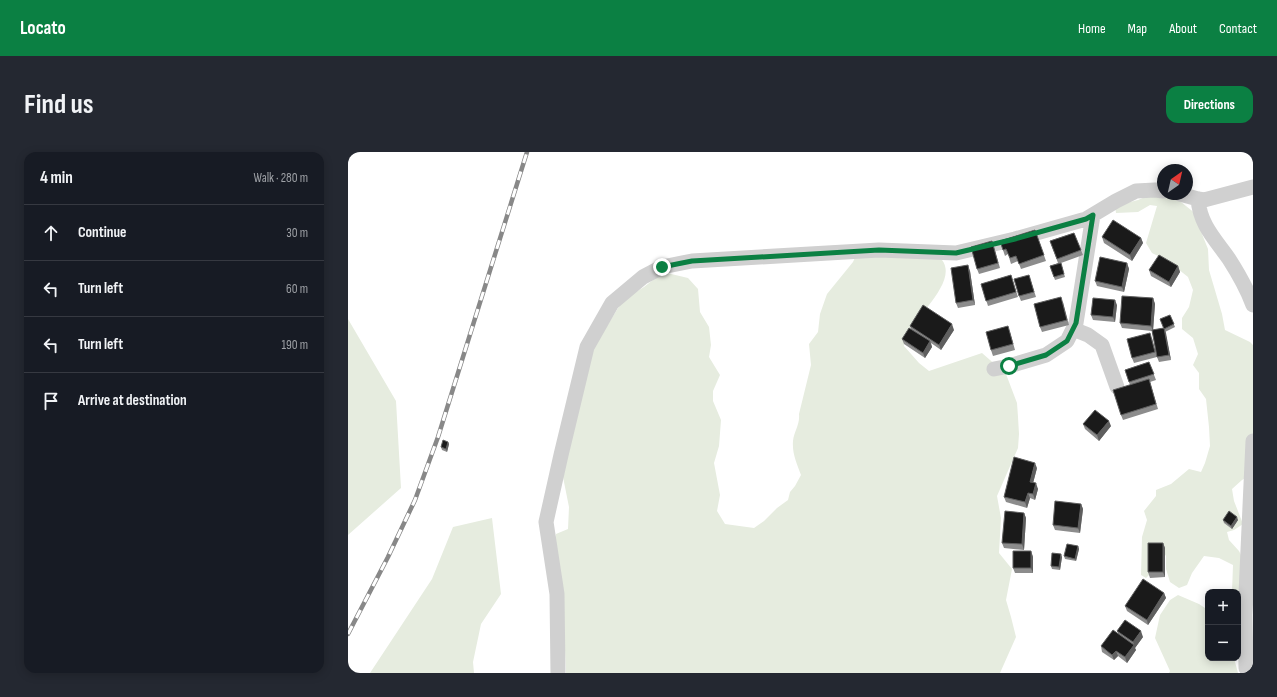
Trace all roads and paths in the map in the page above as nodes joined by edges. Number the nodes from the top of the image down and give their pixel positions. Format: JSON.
{"nodes":[{"id":1,"x":1253,"y":186,"type":"edge"},
{"id":2,"x":1157,"y":190,"type":"edge"},
{"id":3,"x":1193,"y":198,"type":"edge"},
{"id":4,"x":1198,"y":200,"type":"junction"},
{"id":5,"x":1093,"y":215,"type":"junction"},
{"id":6,"x":1253,"y":305,"type":"edge"},
{"id":7,"x":1073,"y":329,"type":"junction"},
{"id":8,"x":994,"y":369,"type":"dead end"},
{"id":9,"x":1117,"y":387,"type":"edge"},
{"id":10,"x":1253,"y":441,"type":"edge"},
{"id":11,"x":558,"y":673,"type":"edge"},
{"id":12,"x":1251,"y":673,"type":"edge"}],
"edges":[{"from":1,"to":4,"type":"street"},
{"from":2,"to":5,"type":"street"},
{"from":3,"to":4,"type":"street"},
{"from":4,"to":6,"type":"street"},
{"from":5,"to":7,"type":"street"},
{"from":5,"to":11,"type":"street"},
{"from":7,"to":8,"type":"street"},
{"from":7,"to":9,"type":"street"},
{"from":10,"to":12,"type":"street"}]}
